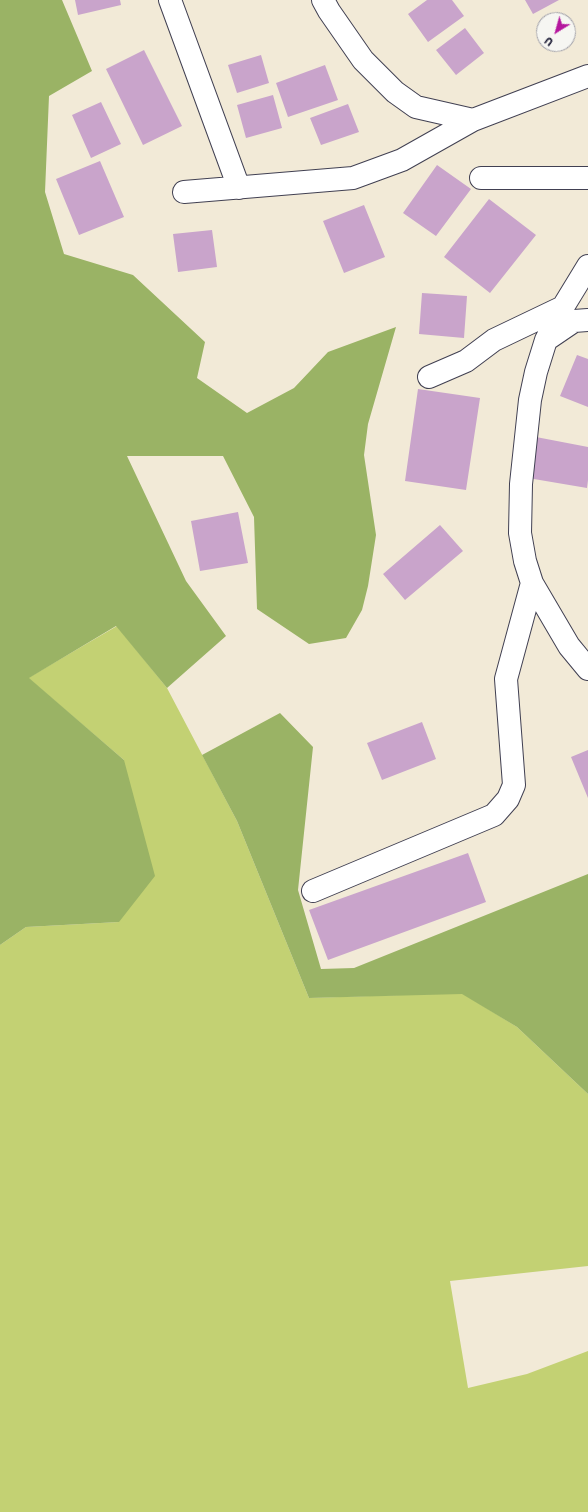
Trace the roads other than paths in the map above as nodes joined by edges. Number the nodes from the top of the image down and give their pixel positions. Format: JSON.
{"nodes":[{"id":1,"x":170,"y":0,"type":"edge"},
{"id":2,"x":323,"y":0,"type":"edge"},
{"id":3,"x":588,"y":76,"type":"edge"},
{"id":4,"x":473,"y":120,"type":"junction"},
{"id":5,"x":481,"y":178,"type":"dead end"},
{"id":6,"x":588,"y":178,"type":"edge"},
{"id":7,"x":239,"y":188,"type":"junction"},
{"id":8,"x":184,"y":192,"type":"dead end"},
{"id":9,"x":588,"y":266,"type":"edge"},
{"id":10,"x":563,"y":307,"type":"junction"},
{"id":11,"x":588,"y":320,"type":"edge"},
{"id":12,"x":546,"y":340,"type":"junction"},
{"id":13,"x":429,"y":377,"type":"dead end"},
{"id":14,"x":532,"y":583,"type":"junction"},
{"id":15,"x":588,"y":669,"type":"edge"},
{"id":16,"x":313,"y":891,"type":"dead end"}],
"edges":[{"from":1,"to":7,"type":"street"},
{"from":2,"to":4,"type":"street"},
{"from":3,"to":4,"type":"street"},
{"from":4,"to":7,"type":"street"},
{"from":5,"to":6,"type":"street"},
{"from":7,"to":8,"type":"street"},
{"from":9,"to":10,"type":"street"},
{"from":10,"to":12,"type":"street"},
{"from":10,"to":13,"type":"street"},
{"from":11,"to":12,"type":"street"},
{"from":12,"to":14,"type":"street"},
{"from":14,"to":15,"type":"street"},
{"from":14,"to":16,"type":"street"}]}
